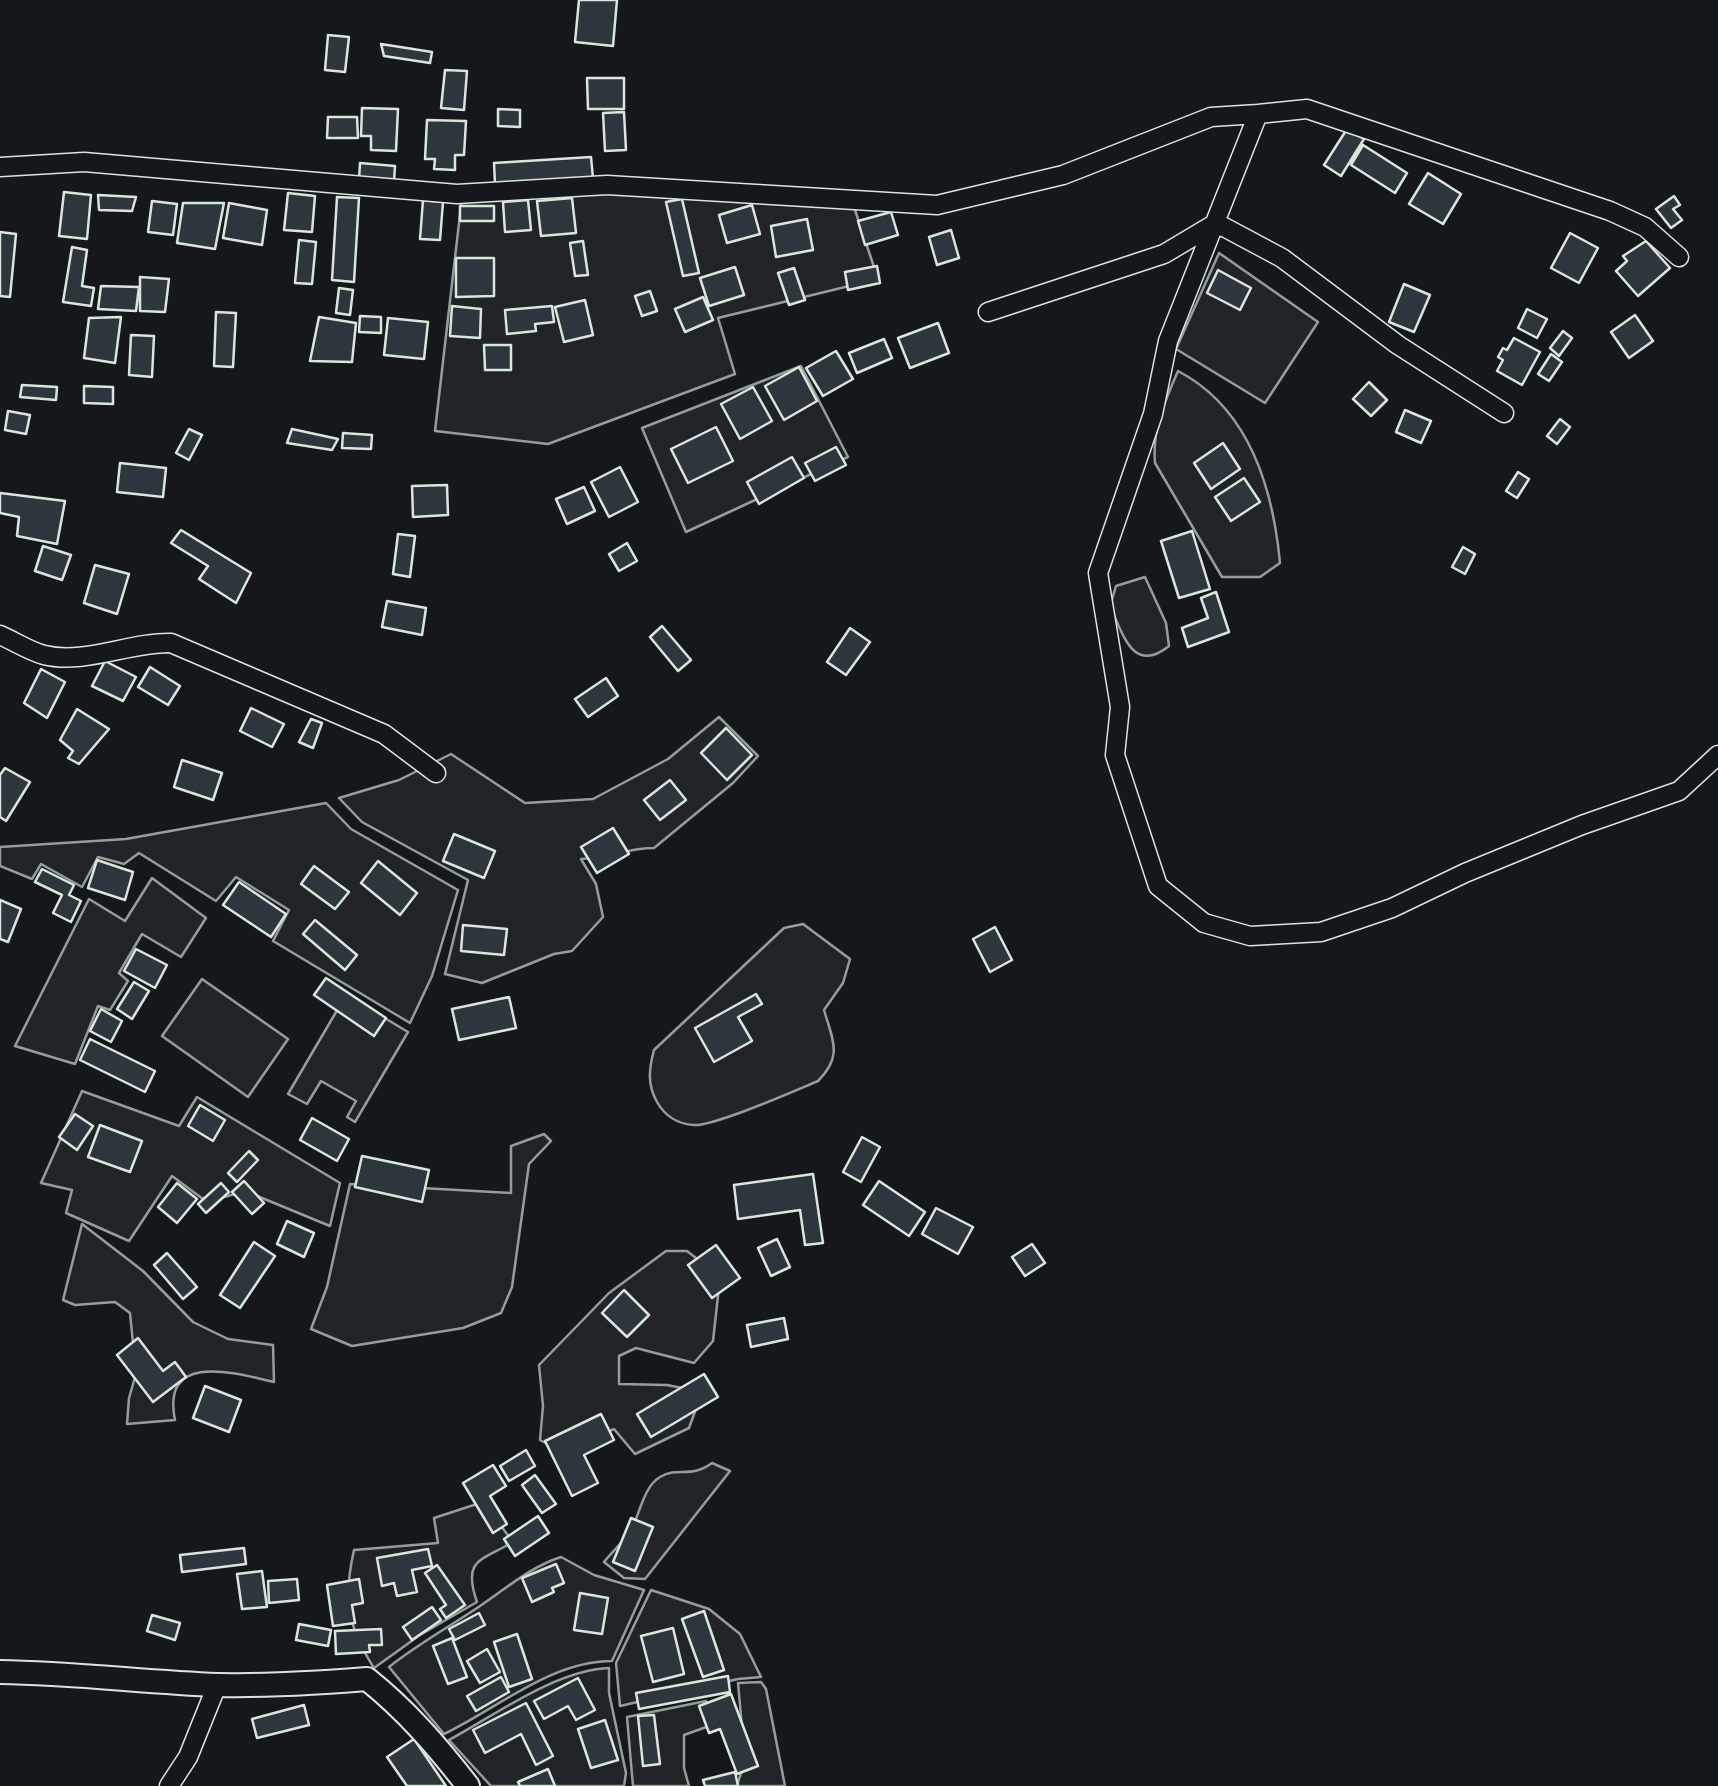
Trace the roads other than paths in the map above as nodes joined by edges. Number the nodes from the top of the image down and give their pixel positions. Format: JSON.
{"nodes":[{"id":1,"x":1258,"y":114,"type":"junction"},
{"id":2,"x":0,"y":167,"type":"edge"},
{"id":3,"x":1212,"y":226,"type":"junction"},
{"id":4,"x":1679,"y":257,"type":"dead end"},
{"id":5,"x":988,"y":312,"type":"dead end"},
{"id":6,"x":1504,"y":413,"type":"dead end"},
{"id":7,"x":0,"y":634,"type":"edge"},
{"id":8,"x":1718,"y":755,"type":"edge"},
{"id":9,"x":436,"y":773,"type":"dead end"},
{"id":10,"x":0,"y":1672,"type":"edge"},
{"id":11,"x":217,"y":1685,"type":"junction"},
{"id":12,"x":169,"y":1786,"type":"edge"},
{"id":13,"x":468,"y":1786,"type":"edge"}],
"edges":[{"from":1,"to":2,"type":"street"},
{"from":1,"to":3,"type":"street"},
{"from":1,"to":4,"type":"street"},
{"from":3,"to":5,"type":"street"},
{"from":3,"to":6,"type":"street"},
{"from":3,"to":8,"type":"street"},
{"from":7,"to":9,"type":"street"},
{"from":10,"to":11,"type":"street"},
{"from":11,"to":12,"type":"street"},
{"from":11,"to":13,"type":"street"}]}
